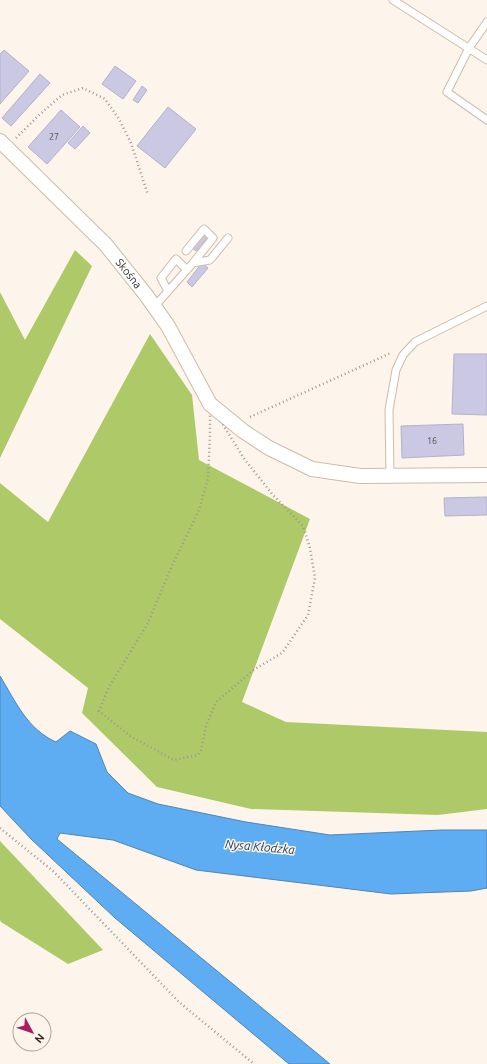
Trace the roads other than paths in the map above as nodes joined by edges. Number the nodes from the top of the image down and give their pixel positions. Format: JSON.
{"nodes":[{"id":1,"x":393,"y":0,"type":"edge"},
{"id":2,"x":487,"y":22,"type":"edge"},
{"id":3,"x":469,"y":48,"type":"junction"},
{"id":4,"x":487,"y":60,"type":"edge"},
{"id":5,"x":487,"y":120,"type":"edge"},
{"id":6,"x":4,"y":144,"type":"edge"},
{"id":7,"x":228,"y":238,"type":"dead end"},
{"id":8,"x":186,"y":251,"type":"dead end"},
{"id":9,"x":193,"y":263,"type":"junction"},
{"id":10,"x":187,"y":270,"type":"junction"},
{"id":11,"x":168,"y":291,"type":"junction"},
{"id":12,"x":487,"y":306,"type":"edge"},
{"id":13,"x":154,"y":307,"type":"junction"},
{"id":14,"x":487,"y":474,"type":"edge"},
{"id":15,"x":390,"y":476,"type":"junction"}],
"edges":[{"from":1,"to":3,"type":"lane"},
{"from":2,"to":3,"type":"lane"},
{"from":3,"to":4,"type":"lane"},
{"from":3,"to":5,"type":"lane"},
{"from":6,"to":13,"type":"street","name":"Skośna"},
{"from":7,"to":9,"type":"lane"},
{"from":8,"to":9,"type":"lane"},
{"from":9,"to":10,"type":"lane"},
{"from":10,"to":11,"type":"lane"},
{"from":10,"to":11,"type":"lane"},
{"from":11,"to":13,"type":"lane"},
{"from":12,"to":15,"type":"lane"},
{"from":13,"to":15,"type":"street","name":"Skośna"},
{"from":14,"to":15,"type":"street","name":"Skośna"}]}
